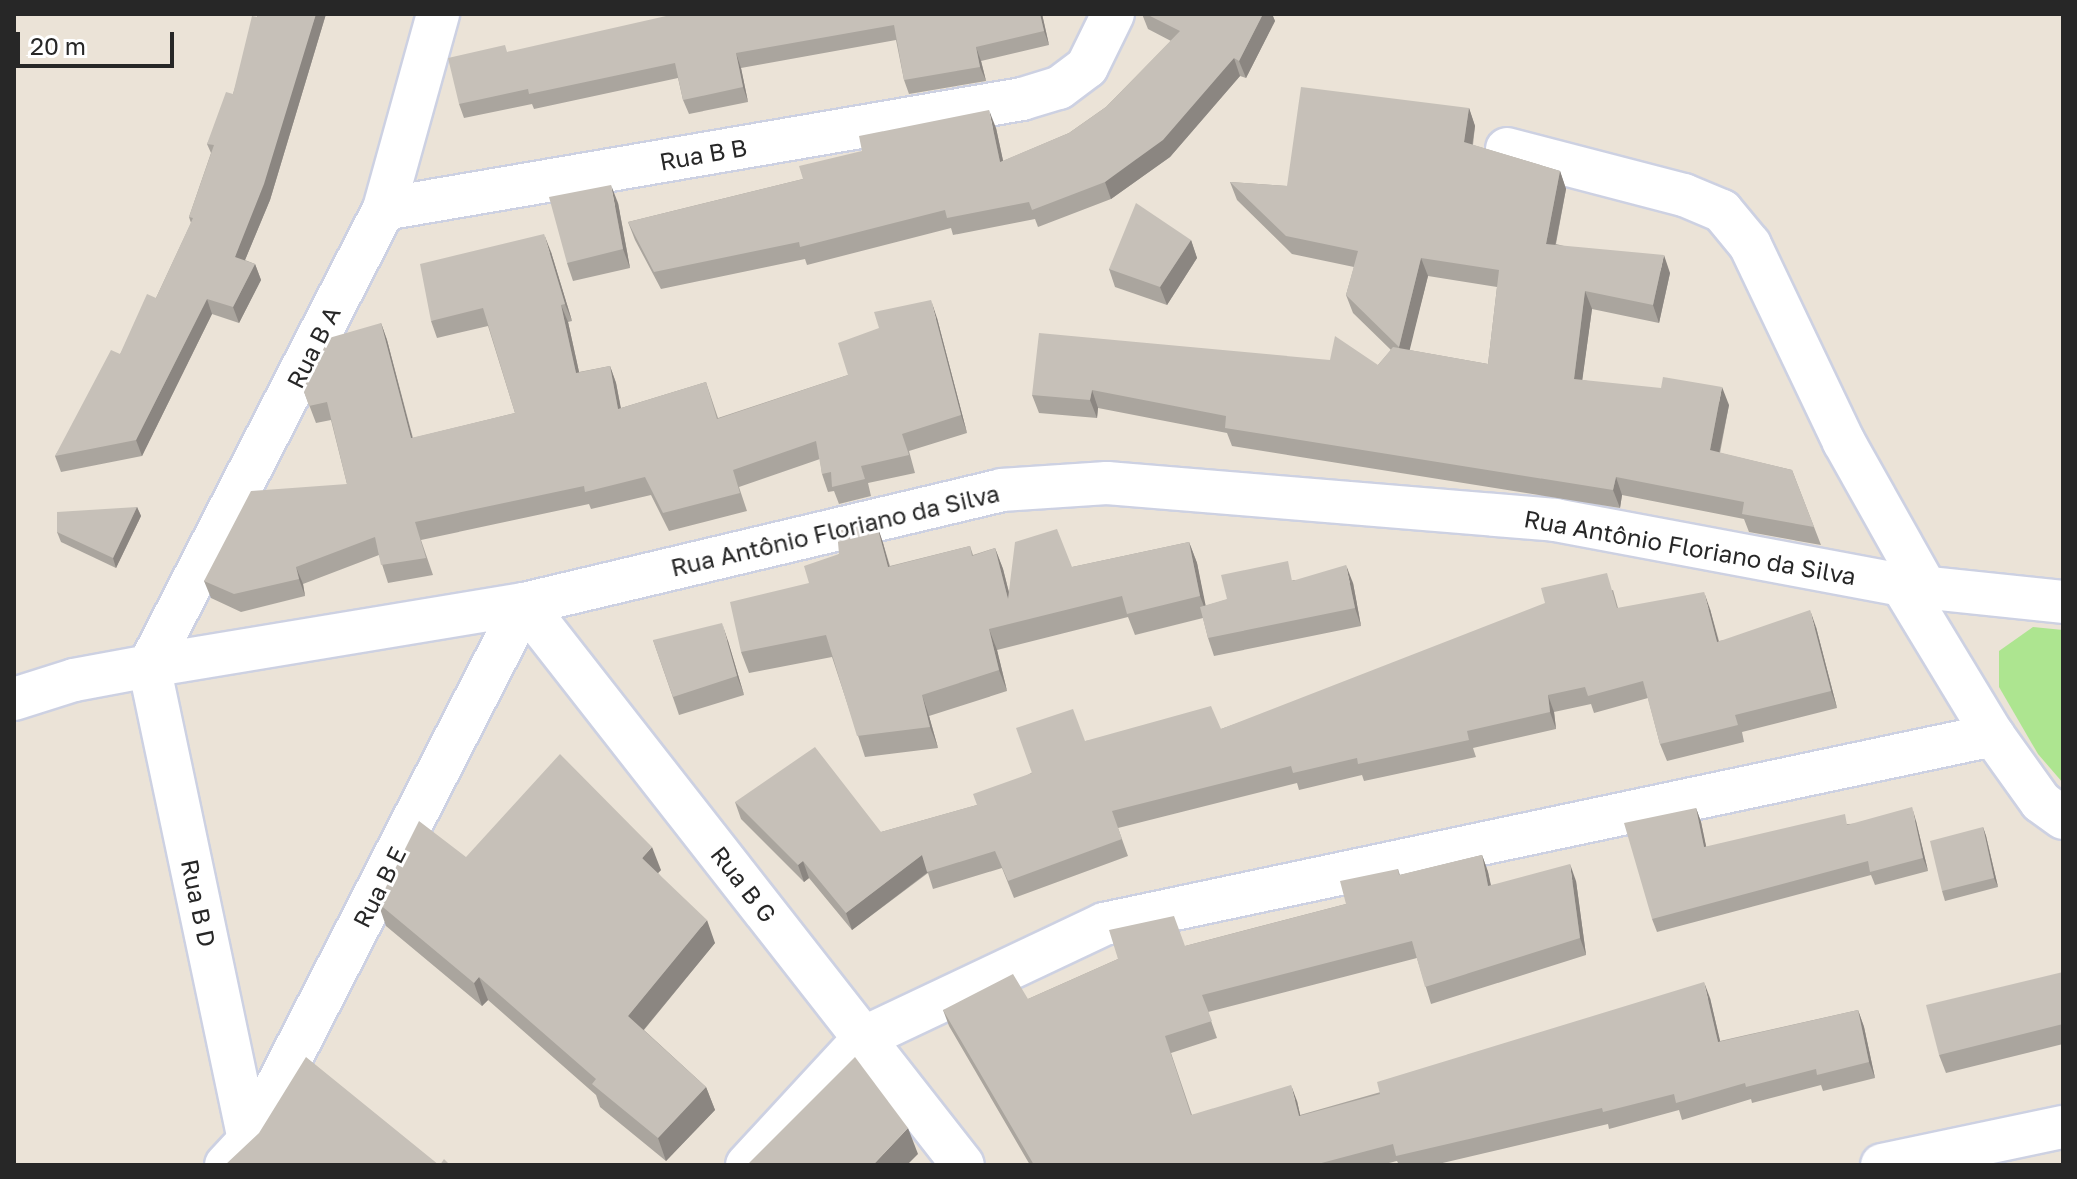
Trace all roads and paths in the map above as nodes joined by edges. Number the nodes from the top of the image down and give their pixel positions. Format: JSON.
{"nodes":[{"id":1,"x":438,"y":14,"type":"edge"},
{"id":2,"x":1113,"y":14,"type":"edge"},
{"id":3,"x":1507,"y":149,"type":"dead end"},
{"id":4,"x":384,"y":209,"type":"junction"},
{"id":5,"x":1914,"y":586,"type":"junction"},
{"id":6,"x":2063,"y":602,"type":"edge"},
{"id":7,"x":524,"y":604,"type":"junction"},
{"id":8,"x":149,"y":666,"type":"junction"},
{"id":9,"x":14,"y":699,"type":"edge"},
{"id":10,"x":1993,"y":735,"type":"junction"},
{"id":11,"x":2063,"y":818,"type":"edge"},
{"id":12,"x":865,"y":1037,"type":"junction"},
{"id":13,"x":2063,"y":1127,"type":"edge"},
{"id":14,"x":238,"y":1153,"type":"edge"},
{"id":15,"x":747,"y":1165,"type":"edge"},
{"id":16,"x":963,"y":1165,"type":"edge"},
{"id":17,"x":1882,"y":1165,"type":"edge"}],
"edges":[{"from":1,"to":4,"type":"street","name":"Rua B A"},
{"from":2,"to":4,"type":"street","name":"Rua B B"},
{"from":3,"to":5,"type":"street"},
{"from":4,"to":8,"type":"street","name":"Rua B A"},
{"from":5,"to":6,"type":"street","name":"Rua Antônio Floriano da Silva"},
{"from":5,"to":7,"type":"street","name":"Rua Antônio Floriano da Silva"},
{"from":5,"to":10,"type":"street"},
{"from":7,"to":8,"type":"street","name":"Rua Antônio Floriano da Silva"},
{"from":7,"to":12,"type":"street","name":"Rua B G"},
{"from":7,"to":14,"type":"street","name":"Rua B E"},
{"from":8,"to":9,"type":"street","name":"Rua Antônio Floriano da Silva"},
{"from":8,"to":14,"type":"street","name":"Rua B D"},
{"from":10,"to":11,"type":"street"},
{"from":10,"to":12,"type":"street"},
{"from":12,"to":15,"type":"street"},
{"from":12,"to":16,"type":"street","name":"Rua B G"},
{"from":13,"to":17,"type":"street"}]}
